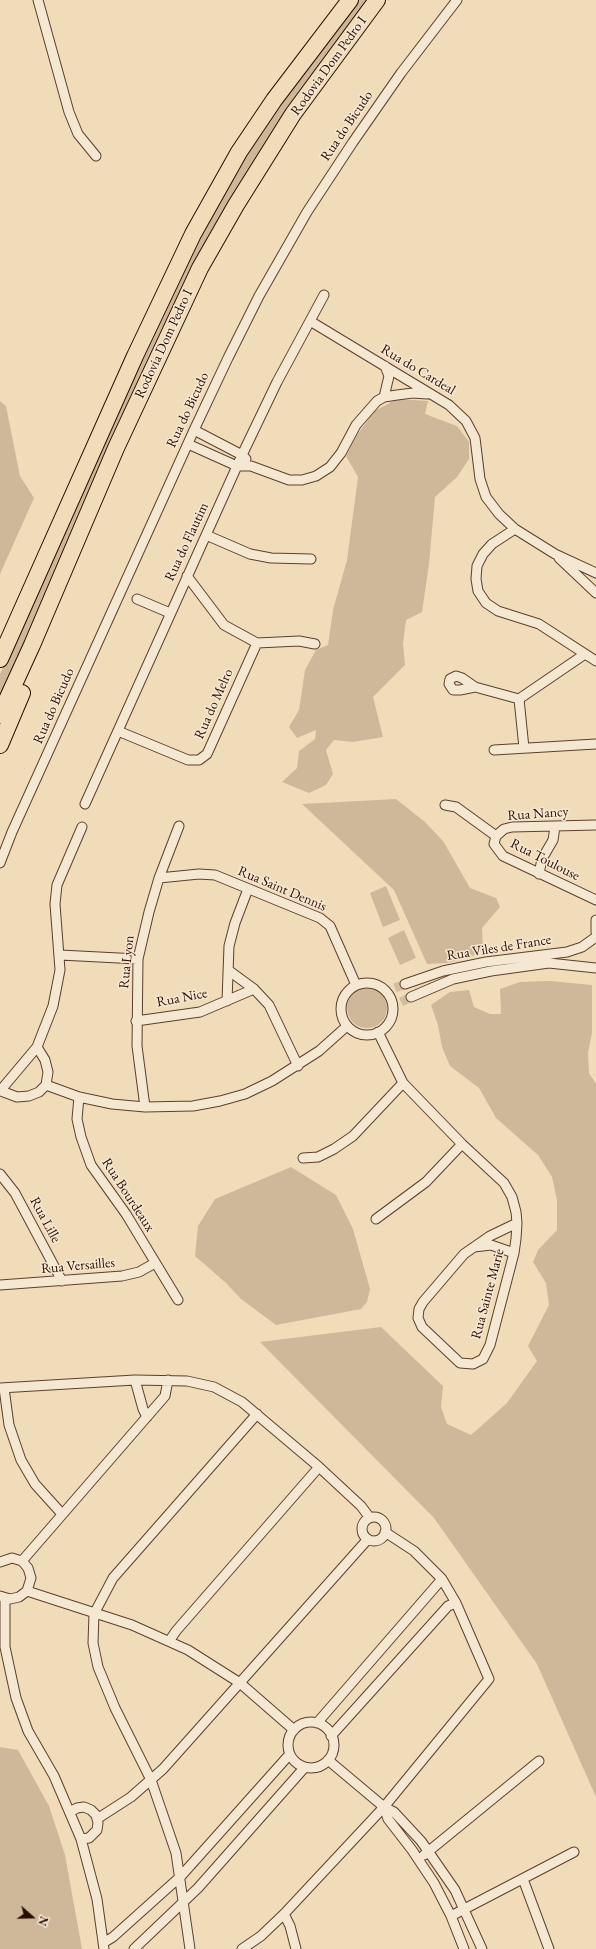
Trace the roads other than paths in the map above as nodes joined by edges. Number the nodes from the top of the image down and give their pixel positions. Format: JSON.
{"nodes":[{"id":1,"x":38,"y":0,"type":"edge"},
{"id":2,"x":350,"y":0,"type":"edge"},
{"id":3,"x":377,"y":0,"type":"edge"},
{"id":4,"x":457,"y":0,"type":"edge"},
{"id":5,"x":96,"y":156,"type":"dead end"},
{"id":6,"x":324,"y":295,"type":"dead end"},
{"id":7,"x":310,"y":321,"type":"junction"},
{"id":8,"x":385,"y":366,"type":"junction"},
{"id":9,"x":430,"y":395,"type":"junction"},
{"id":10,"x":384,"y":397,"type":"junction"},
{"id":11,"x":194,"y":430,"type":"junction"},
{"id":12,"x":188,"y":444,"type":"junction"},
{"id":13,"x":242,"y":455,"type":"junction"},
{"id":14,"x":237,"y":466,"type":"junction"},
{"id":15,"x":251,"y":466,"type":"junction"},
{"id":16,"x":86,"y":520,"type":"junction"},
{"id":17,"x":515,"y":530,"type":"junction"},
{"id":18,"x":206,"y":535,"type":"junction"},
{"id":19,"x":555,"y":554,"type":"junction"},
{"id":20,"x":311,"y":559,"type":"dead end"},
{"id":21,"x":596,"y":573,"type":"edge"},
{"id":22,"x":38,"y":574,"type":"junction"},
{"id":23,"x":187,"y":576,"type":"junction"},
{"id":24,"x":596,"y":593,"type":"edge"},
{"id":25,"x":137,"y":599,"type":"dead end"},
{"id":26,"x":170,"y":613,"type":"junction"},
{"id":27,"x":257,"y":643,"type":"junction"},
{"id":28,"x":315,"y":644,"type":"dead end"},
{"id":29,"x":0,"y":647,"type":"edge"},
{"id":30,"x":585,"y":654,"type":"junction"},
{"id":31,"x":0,"y":659,"type":"edge"},
{"id":32,"x":596,"y":661,"type":"edge"},
{"id":33,"x":475,"y":687,"type":"dead end"},
{"id":34,"x":519,"y":699,"type":"junction"},
{"id":35,"x":0,"y":715,"type":"edge"},
{"id":36,"x":118,"y":731,"type":"junction"},
{"id":37,"x":596,"y":744,"type":"edge"},
{"id":38,"x":0,"y":745,"type":"edge"},
{"id":39,"x":524,"y":748,"type":"junction"},
{"id":40,"x":494,"y":750,"type":"dead end"},
{"id":41,"x":85,"y":804,"type":"dead end"},
{"id":42,"x":445,"y":805,"type":"dead end"},
{"id":43,"x":596,"y":825,"type":"edge"},
{"id":44,"x":179,"y":826,"type":"dead end"},
{"id":45,"x":82,"y":827,"type":"dead end"},
{"id":46,"x":555,"y":827,"type":"junction"},
{"id":47,"x":496,"y":836,"type":"junction"},
{"id":48,"x":0,"y":863,"type":"edge"},
{"id":49,"x":539,"y":874,"type":"junction"},
{"id":50,"x":159,"y":878,"type":"junction"},
{"id":51,"x":248,"y":889,"type":"junction"},
{"id":52,"x":596,"y":900,"type":"edge"},
{"id":53,"x":596,"y":920,"type":"edge"},
{"id":54,"x":596,"y":932,"type":"edge"},
{"id":55,"x":596,"y":937,"type":"edge"},
{"id":56,"x":60,"y":954,"type":"junction"},
{"id":57,"x":138,"y":959,"type":"junction"},
{"id":58,"x":596,"y":968,"type":"edge"},
{"id":59,"x":228,"y":970,"type":"junction"},
{"id":60,"x":405,"y":984,"type":"tunnel mouth"},
{"id":61,"x":356,"y":985,"type":"junction"},
{"id":62,"x":395,"y":988,"type":"tunnel mouth"},
{"id":63,"x":254,"y":989,"type":"junction"},
{"id":64,"x":386,"y":991,"type":"junction"},
{"id":65,"x":411,"y":997,"type":"tunnel mouth"},
{"id":66,"x":227,"y":1001,"type":"junction"},
{"id":67,"x":136,"y":1021,"type":"junction"},
{"id":68,"x":347,"y":1026,"type":"junction"},
{"id":69,"x":378,"y":1032,"type":"junction"},
{"id":70,"x":37,"y":1047,"type":"junction"},
{"id":71,"x":298,"y":1066,"type":"junction"},
{"id":72,"x":403,"y":1083,"type":"junction"},
{"id":73,"x":46,"y":1085,"type":"junction"},
{"id":74,"x":0,"y":1091,"type":"edge"},
{"id":75,"x":79,"y":1097,"type":"junction"},
{"id":76,"x":145,"y":1107,"type":"junction"},
{"id":77,"x":462,"y":1144,"type":"junction"},
{"id":78,"x":304,"y":1158,"type":"dead end"},
{"id":79,"x":0,"y":1174,"type":"edge"},
{"id":80,"x":376,"y":1219,"type":"dead end"},
{"id":81,"x":517,"y":1224,"type":"junction"},
{"id":82,"x":473,"y":1247,"type":"junction"},
{"id":83,"x":514,"y":1253,"type":"junction"},
{"id":84,"x":155,"y":1263,"type":"junction"},
{"id":85,"x":62,"y":1281,"type":"junction"},
{"id":86,"x":0,"y":1285,"type":"edge"},
{"id":87,"x":178,"y":1300,"type":"dead end"},
{"id":88,"x":135,"y":1380,"type":"junction"},
{"id":89,"x":168,"y":1380,"type":"junction"},
{"id":90,"x":2,"y":1388,"type":"edge"},
{"id":91,"x":256,"y":1414,"type":"junction"},
{"id":92,"x":147,"y":1417,"type":"junction"},
{"id":93,"x":319,"y":1467,"type":"junction"},
{"id":94,"x":62,"y":1514,"type":"junction"},
{"id":95,"x":370,"y":1518,"type":"junction"},
{"id":96,"x":385,"y":1532,"type":"junction"},
{"id":97,"x":368,"y":1539,"type":"junction"},
{"id":98,"x":22,"y":1561,"type":"junction"},
{"id":99,"x":0,"y":1562,"type":"edge"},
{"id":100,"x":442,"y":1579,"type":"junction"},
{"id":101,"x":27,"y":1591,"type":"junction"},
{"id":102,"x":2,"y":1597,"type":"edge"},
{"id":103,"x":456,"y":1603,"type":"junction"},
{"id":104,"x":94,"y":1614,"type":"junction"},
{"id":105,"x":170,"y":1640,"type":"junction"},
{"id":106,"x":240,"y":1683,"type":"junction"},
{"id":107,"x":316,"y":1723,"type":"junction"},
{"id":108,"x":294,"y":1730,"type":"junction"},
{"id":109,"x":331,"y":1736,"type":"junction"},
{"id":110,"x":290,"y":1754,"type":"junction"},
{"id":111,"x":328,"y":1760,"type":"junction"},
{"id":112,"x":539,"y":1761,"type":"dead end"},
{"id":113,"x":305,"y":1767,"type":"junction"},
{"id":114,"x":151,"y":1780,"type":"junction"},
{"id":115,"x":384,"y":1807,"type":"junction"},
{"id":116,"x":70,"y":1812,"type":"junction"},
{"id":117,"x":98,"y":1819,"type":"junction"},
{"id":118,"x":82,"y":1839,"type":"junction"},
{"id":119,"x":429,"y":1851,"type":"junction"},
{"id":120,"x":574,"y":1852,"type":"dead end"},
{"id":121,"x":418,"y":1858,"type":"junction"},
{"id":122,"x":181,"y":1876,"type":"junction"},
{"id":123,"x":523,"y":1879,"type":"junction"},
{"id":124,"x":184,"y":1902,"type":"junction"},
{"id":125,"x":465,"y":1910,"type":"junction"},
{"id":126,"x":284,"y":1914,"type":"junction"},
{"id":127,"x":451,"y":1916,"type":"junction"},
{"id":128,"x":103,"y":1946,"type":"edge"},
{"id":129,"x":134,"y":1949,"type":"edge"},
{"id":130,"x":190,"y":1949,"type":"edge"},
{"id":131,"x":242,"y":1949,"type":"edge"},
{"id":132,"x":296,"y":1949,"type":"edge"},
{"id":133,"x":464,"y":1949,"type":"edge"},
{"id":134,"x":482,"y":1949,"type":"edge"},
{"id":135,"x":549,"y":1949,"type":"edge"}],
"edges":[{"from":1,"to":5,"type":"street"},
{"from":2,"to":22,"type":"highway","name":"Rodovia Dom Pedro I"},
{"from":3,"to":16,"type":"highway","name":"Rodovia Dom Pedro I"},
{"from":4,"to":11,"type":"street","name":"Rua do Bicudo"},
{"from":6,"to":7,"type":"street","name":"Rua do Flautim"},
{"from":7,"to":8,"type":"street","name":"Rua do Cardeal"},
{"from":7,"to":13,"type":"street","name":"Rua do Flautim"},
{"from":8,"to":9,"type":"street","name":"Rua do Cardeal"},
{"from":8,"to":10,"type":"street"},
{"from":9,"to":10,"type":"street"},
{"from":9,"to":17,"type":"street","name":"Rua do Cardeal"},
{"from":10,"to":15,"type":"street"},
{"from":11,"to":12,"type":"street","name":"Rua do Bicudo"},
{"from":11,"to":13,"type":"street"},
{"from":12,"to":14,"type":"street"},
{"from":12,"to":48,"type":"street","name":"Rua do Bicudo"},
{"from":13,"to":14,"type":"street","name":"Rua do Flautim"},
{"from":13,"to":15,"type":"street"},
{"from":14,"to":15,"type":"street"},
{"from":14,"to":18,"type":"street","name":"Rua do Flautim"},
{"from":16,"to":35,"type":"highway","name":"Rodovia Dom Pedro I"},
{"from":16,"to":38,"type":"highway"},
{"from":17,"to":19,"type":"street","name":"Rua do Cardeal"},
{"from":17,"to":30,"type":"street"},
{"from":18,"to":20,"type":"street"},
{"from":18,"to":23,"type":"street","name":"Rua do Flautim"},
{"from":19,"to":21,"type":"street"},
{"from":19,"to":24,"type":"street"},
{"from":22,"to":29,"type":"highway"},
{"from":22,"to":31,"type":"highway","name":"Rodovia Dom Pedro I"},
{"from":23,"to":26,"type":"street","name":"Rua do Flautim"},
{"from":23,"to":27,"type":"street"},
{"from":25,"to":26,"type":"street"},
{"from":26,"to":36,"type":"street","name":"Rua do Flautim"},
{"from":27,"to":28,"type":"street"},
{"from":27,"to":36,"type":"street","name":"Rua do Melro"},
{"from":30,"to":32,"type":"street"},
{"from":30,"to":34,"type":"street"},
{"from":33,"to":34,"type":"street"},
{"from":34,"to":39,"type":"street"},
{"from":36,"to":41,"type":"street","name":"Rua do Flautim"},
{"from":37,"to":39,"type":"street"},
{"from":39,"to":40,"type":"street"},
{"from":42,"to":47,"type":"street","name":"Rua Nancy"},
{"from":43,"to":46,"type":"street","name":"Rua Nancy"},
{"from":44,"to":50,"type":"street","name":"Rua Lyon"},
{"from":45,"to":56,"type":"street"},
{"from":46,"to":47,"type":"street","name":"Rua Nancy"},
{"from":46,"to":49,"type":"street"},
{"from":47,"to":49,"type":"street","name":"Rua Toulouse"},
{"from":49,"to":52,"type":"street","name":"Rua Toulouse"},
{"from":50,"to":51,"type":"street","name":"Rua Saint Dennis"},
{"from":50,"to":57,"type":"street","name":"Rua Lyon"},
{"from":51,"to":59,"type":"street"},
{"from":51,"to":61,"type":"street","name":"Rua Saint Dennis"},
{"from":53,"to":54,"type":"street"},
{"from":55,"to":60,"type":"street","name":"Rua Viles de France"},
{"from":56,"to":57,"type":"street"},
{"from":56,"to":70,"type":"street"},
{"from":57,"to":67,"type":"street","name":"Rua Lyon"},
{"from":58,"to":65,"type":"street","name":"Rua Viles de France"},
{"from":59,"to":63,"type":"street"},
{"from":59,"to":66,"type":"street"},
{"from":61,"to":64,"type":"street"},
{"from":61,"to":68,"type":"street"},
{"from":62,"to":64,"type":"street"},
{"from":63,"to":66,"type":"street","name":"Rua Nice"},
{"from":63,"to":71,"type":"street"},
{"from":64,"to":69,"type":"street"},
{"from":66,"to":67,"type":"street","name":"Rua Nice"},
{"from":67,"to":76,"type":"street","name":"Rua Lyon"},
{"from":68,"to":69,"type":"street"},
{"from":68,"to":71,"type":"street"},
{"from":69,"to":72,"type":"street","name":"Rua Sainte Marie"},
{"from":70,"to":73,"type":"street"},
{"from":70,"to":74,"type":"street"},
{"from":71,"to":76,"type":"street"},
{"from":72,"to":77,"type":"street","name":"Rua Sainte Marie"},
{"from":72,"to":78,"type":"street"},
{"from":73,"to":74,"type":"street"},
{"from":73,"to":75,"type":"street"},
{"from":75,"to":76,"type":"street"},
{"from":75,"to":84,"type":"street","name":"Rua Bourdeaux"},
{"from":77,"to":80,"type":"street"},
{"from":77,"to":81,"type":"street","name":"Rua Sainte Marie"},
{"from":79,"to":85,"type":"street","name":"Rua Lille"},
{"from":81,"to":82,"type":"street","name":"Rua Sainte Marie"},
{"from":81,"to":83,"type":"street","name":"Rua Sainte Marie"},
{"from":82,"to":83,"type":"street"},
{"from":82,"to":83,"type":"street","name":"Rua Sainte Marie"},
{"from":84,"to":85,"type":"street","name":"Rua Versailles"},
{"from":84,"to":87,"type":"street","name":"Rua Bourdeaux"},
{"from":85,"to":86,"type":"street","name":"Rua Versailles"},
{"from":88,"to":89,"type":"street"},
{"from":88,"to":90,"type":"street"},
{"from":88,"to":92,"type":"street"},
{"from":89,"to":91,"type":"street"},
{"from":89,"to":92,"type":"street"},
{"from":90,"to":94,"type":"street"},
{"from":91,"to":93,"type":"street"},
{"from":91,"to":104,"type":"street"},
{"from":92,"to":94,"type":"street"},
{"from":93,"to":95,"type":"street"},
{"from":93,"to":105,"type":"street"},
{"from":94,"to":98,"type":"street"},
{"from":95,"to":96,"type":"street"},
{"from":95,"to":97,"type":"street"},
{"from":96,"to":97,"type":"street"},
{"from":96,"to":100,"type":"street"},
{"from":97,"to":106,"type":"street"},
{"from":98,"to":99,"type":"street"},
{"from":98,"to":101,"type":"street"},
{"from":100,"to":103,"type":"street"},
{"from":100,"to":107,"type":"street"},
{"from":101,"to":102,"type":"street"},
{"from":101,"to":104,"type":"street"},
{"from":102,"to":116,"type":"street"},
{"from":103,"to":109,"type":"street"},
{"from":103,"to":115,"type":"street"},
{"from":104,"to":105,"type":"street"},
{"from":104,"to":114,"type":"street"},
{"from":105,"to":106,"type":"street"},
{"from":106,"to":108,"type":"street"},
{"from":106,"to":114,"type":"street"},
{"from":107,"to":108,"type":"street"},
{"from":107,"to":109,"type":"street"},
{"from":108,"to":110,"type":"street"},
{"from":109,"to":111,"type":"street"},
{"from":110,"to":113,"type":"street"},
{"from":110,"to":122,"type":"street"},
{"from":111,"to":113,"type":"street"},
{"from":111,"to":115,"type":"street"},
{"from":112,"to":119,"type":"street"},
{"from":113,"to":124,"type":"street"},
{"from":114,"to":117,"type":"street"},
{"from":114,"to":122,"type":"street"},
{"from":115,"to":119,"type":"street"},
{"from":115,"to":121,"type":"street"},
{"from":115,"to":126,"type":"street"},
{"from":116,"to":117,"type":"street"},
{"from":116,"to":118,"type":"street"},
{"from":117,"to":118,"type":"street"},
{"from":118,"to":128,"type":"street"},
{"from":119,"to":121,"type":"street"},
{"from":119,"to":125,"type":"street"},
{"from":120,"to":123,"type":"street"},
{"from":121,"to":127,"type":"street"},
{"from":122,"to":124,"type":"street"},
{"from":122,"to":128,"type":"street"},
{"from":123,"to":125,"type":"street"},
{"from":123,"to":135,"type":"street"},
{"from":124,"to":129,"type":"street"},
{"from":124,"to":130,"type":"street"},
{"from":125,"to":127,"type":"street"},
{"from":125,"to":134,"type":"street"},
{"from":126,"to":131,"type":"street"},
{"from":126,"to":132,"type":"street"},
{"from":127,"to":133,"type":"street"}]}
